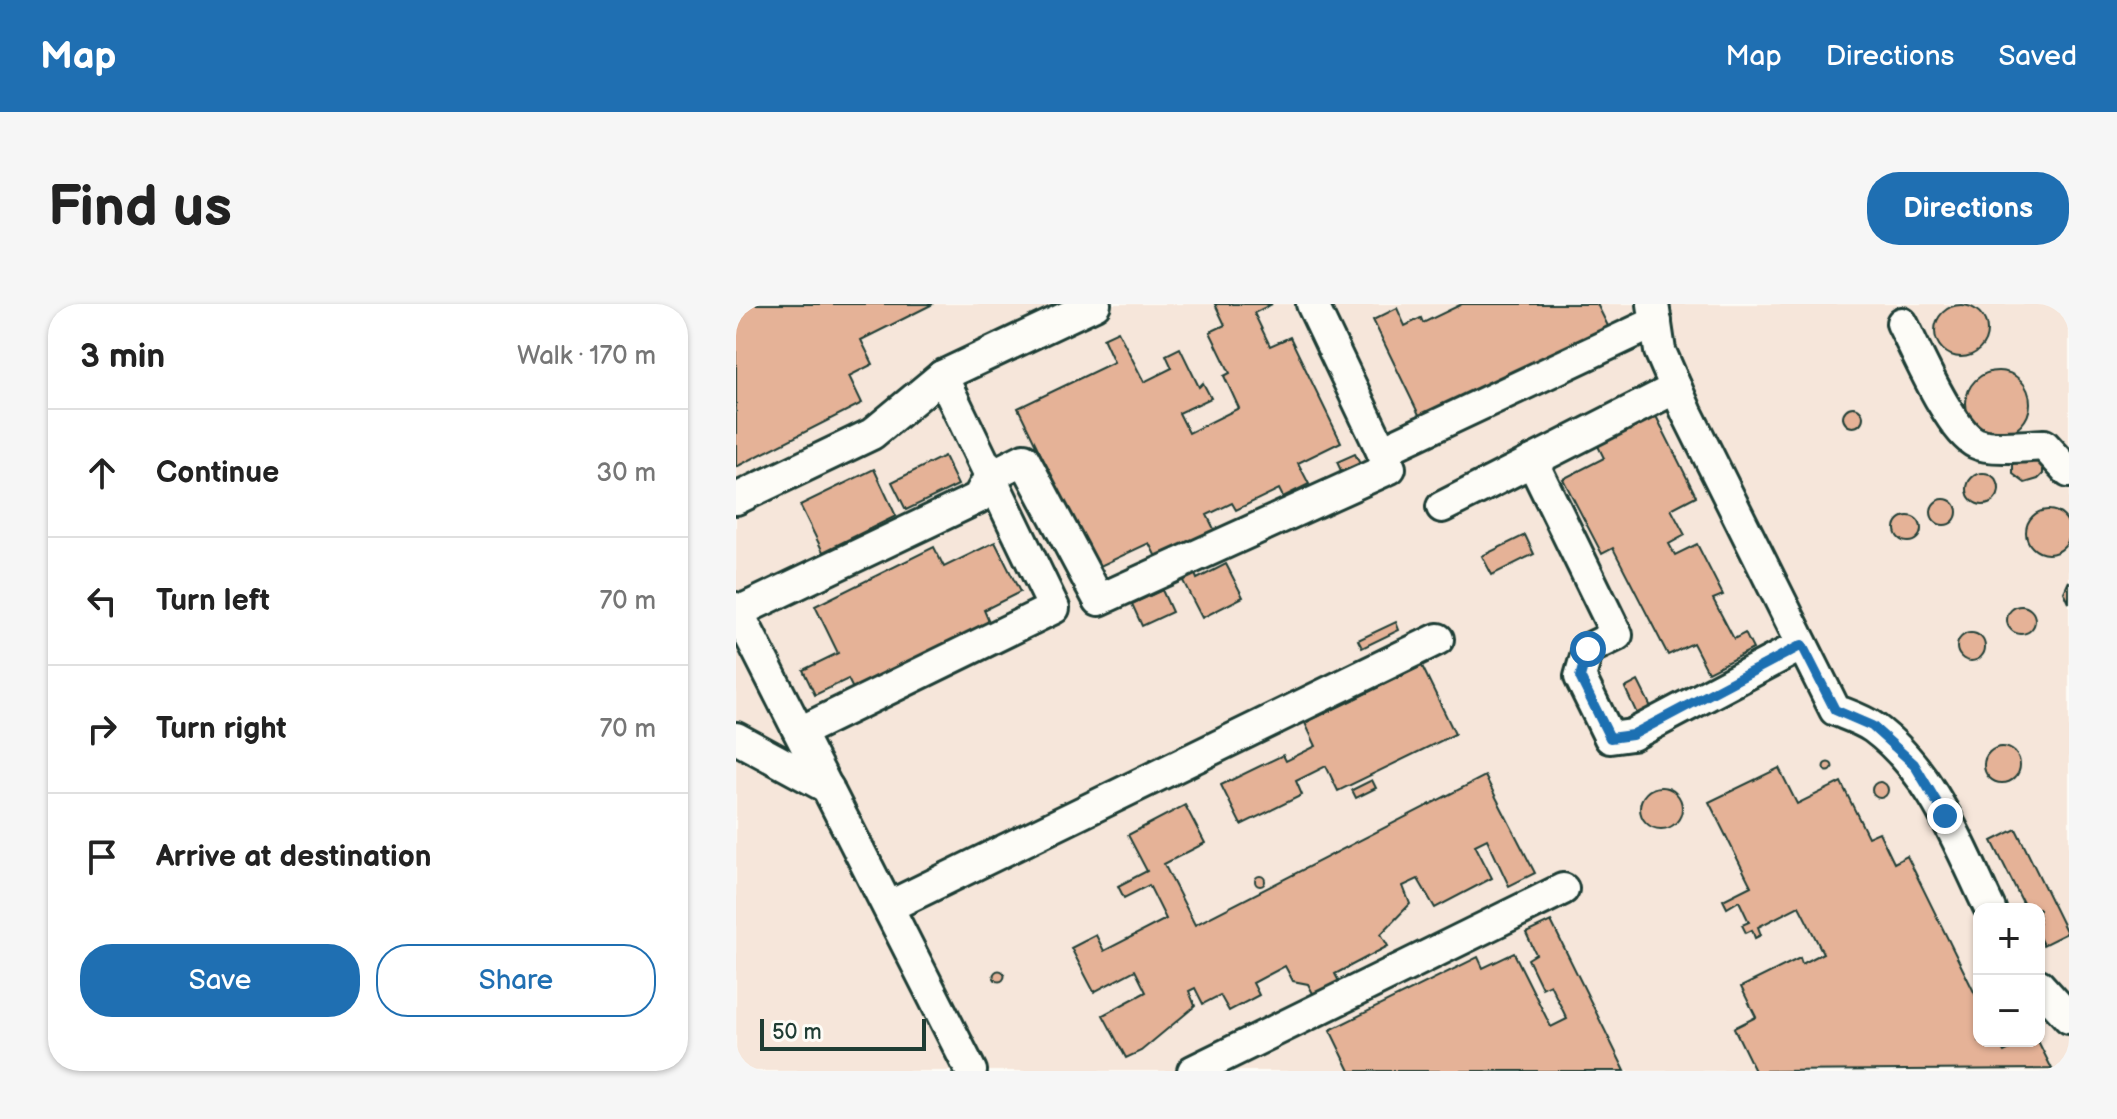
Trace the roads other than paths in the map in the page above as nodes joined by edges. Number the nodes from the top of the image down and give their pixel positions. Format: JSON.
{"nodes":[{"id":1,"x":1095,"y":304,"type":"edge"},
{"id":2,"x":1312,"y":304,"type":"edge"},
{"id":3,"x":1654,"y":313,"type":"edge"},
{"id":4,"x":1902,"y":323,"type":"dead end"},
{"id":5,"x":942,"y":376,"type":"junction"},
{"id":6,"x":1676,"y":388,"type":"junction"},
{"id":7,"x":1382,"y":451,"type":"junction"},
{"id":8,"x":1532,"y":461,"type":"junction"},
{"id":9,"x":2069,"y":472,"type":"edge"},
{"id":10,"x":990,"y":476,"type":"junction"},
{"id":11,"x":736,"y":499,"type":"edge"},
{"id":12,"x":1442,"y":507,"type":"dead end"},
{"id":13,"x":737,"y":610,"type":"edge"},
{"id":14,"x":1438,"y":639,"type":"dead end"},
{"id":15,"x":1802,"y":645,"type":"junction"},
{"id":16,"x":800,"y":732,"type":"junction"},
{"id":17,"x":736,"y":738,"type":"edge"},
{"id":18,"x":828,"y":788,"type":"junction"},
{"id":19,"x":1563,"y":889,"type":"dead end"},
{"id":20,"x":1987,"y":903,"type":"edge"},
{"id":21,"x":890,"y":906,"type":"junction"},
{"id":22,"x":2045,"y":992,"type":"edge"},
{"id":23,"x":2069,"y":1018,"type":"edge"},
{"id":24,"x":971,"y":1071,"type":"edge"},
{"id":25,"x":1193,"y":1071,"type":"edge"}],
"edges":[{"from":1,"to":5,"type":"lane"},
{"from":2,"to":7,"type":"lane"},
{"from":3,"to":6,"type":"lane"},
{"from":3,"to":7,"type":"lane"},
{"from":4,"to":9,"type":"lane"},
{"from":5,"to":10,"type":"lane"},
{"from":5,"to":11,"type":"lane"},
{"from":6,"to":8,"type":"lane"},
{"from":6,"to":15,"type":"lane"},
{"from":7,"to":10,"type":"lane"},
{"from":8,"to":12,"type":"lane"},
{"from":8,"to":15,"type":"lane"},
{"from":10,"to":13,"type":"lane"},
{"from":10,"to":16,"type":"lane"},
{"from":13,"to":16,"type":"lane"},
{"from":14,"to":21,"type":"lane"},
{"from":15,"to":20,"type":"lane"},
{"from":16,"to":18,"type":"lane"},
{"from":17,"to":18,"type":"lane"},
{"from":18,"to":21,"type":"lane"},
{"from":19,"to":25,"type":"lane"},
{"from":21,"to":24,"type":"lane"},
{"from":22,"to":23,"type":"lane"}]}
